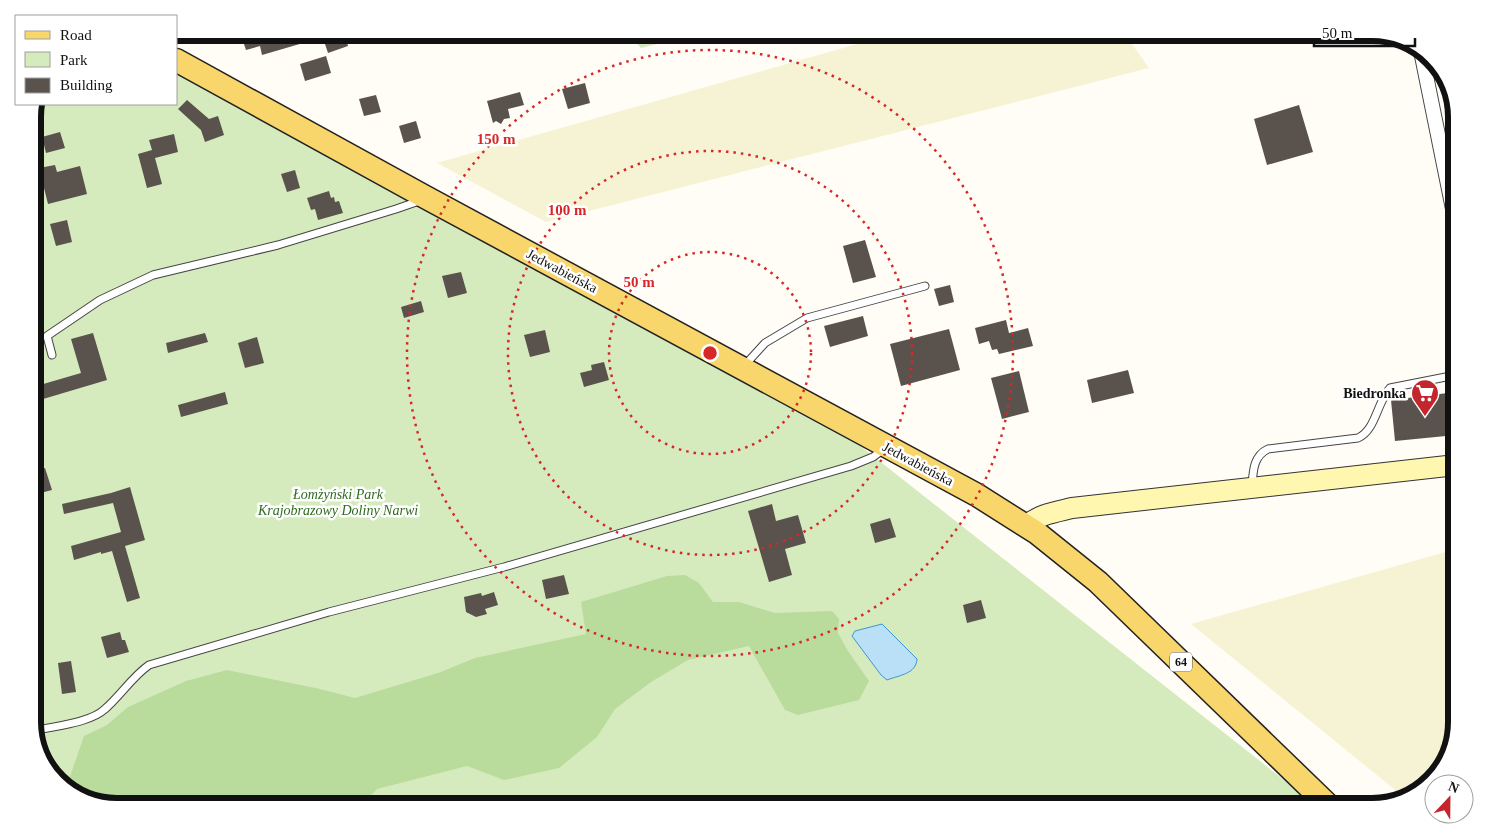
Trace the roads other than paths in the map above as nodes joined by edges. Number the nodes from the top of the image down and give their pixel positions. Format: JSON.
{"nodes":[{"id":1,"x":178,"y":61,"type":"edge"},
{"id":2,"x":1423,"y":61,"type":"edge"},
{"id":3,"x":1448,"y":184,"type":"edge"},
{"id":4,"x":427,"y":198,"type":"junction"},
{"id":5,"x":925,"y":286,"type":"dead end"},
{"id":6,"x":52,"y":355,"type":"dead end"},
{"id":7,"x":742,"y":369,"type":"junction"},
{"id":8,"x":1448,"y":377,"type":"edge"},
{"id":9,"x":886,"y":447,"type":"junction"},
{"id":10,"x":1448,"y":465,"type":"edge"},
{"id":11,"x":1252,"y":487,"type":"junction"},
{"id":12,"x":1027,"y":526,"type":"junction"},
{"id":13,"x":41,"y":728,"type":"edge"},
{"id":14,"x":1321,"y":798,"type":"edge"}],
"edges":[{"from":1,"to":4,"type":"main road","name":"Jedwabieńska","number":"64"},
{"from":2,"to":3,"type":"street"},
{"from":4,"to":6,"type":"lane"},
{"from":4,"to":7,"type":"main road","name":"Jedwabieńska","number":"64"},
{"from":5,"to":7,"type":"lane"},
{"from":7,"to":9,"type":"main road","name":"Jedwabieńska","number":"64"},
{"from":8,"to":11,"type":"lane"},
{"from":9,"to":12,"type":"main road","name":"Jedwabieńska","number":"64"},
{"from":9,"to":13,"type":"lane"},
{"from":10,"to":11,"type":"main road"},
{"from":11,"to":12,"type":"main road"},
{"from":12,"to":14,"type":"main road","number":"64"}]}
